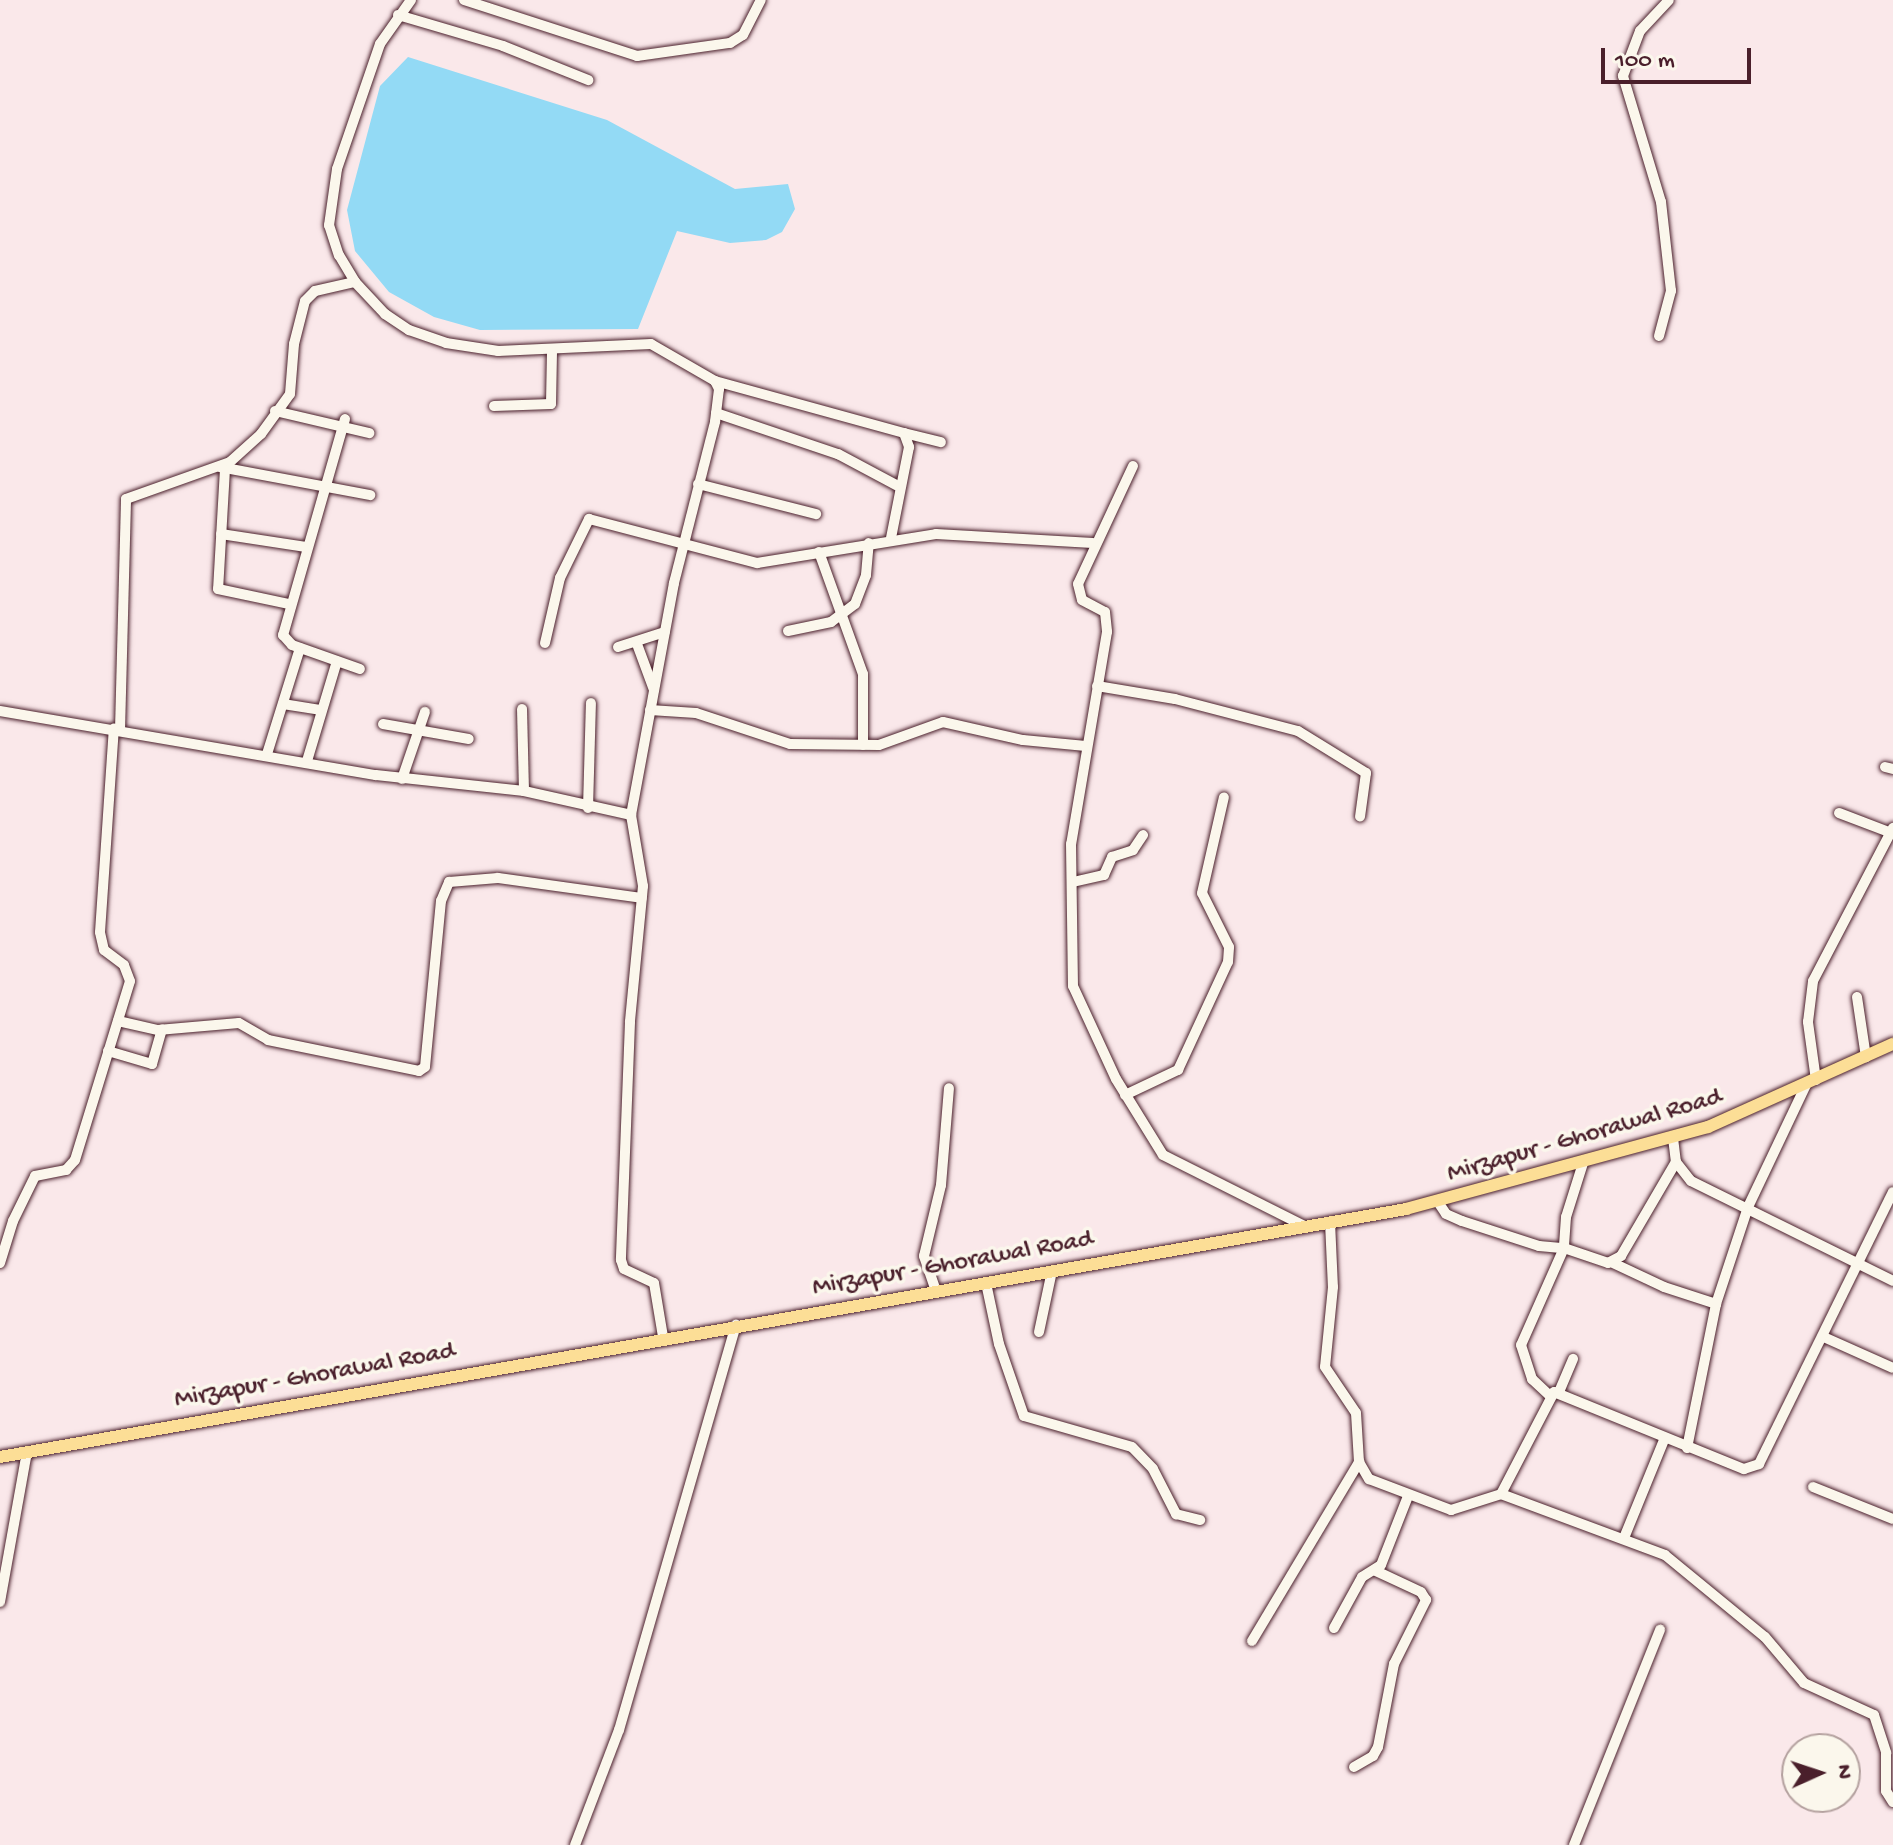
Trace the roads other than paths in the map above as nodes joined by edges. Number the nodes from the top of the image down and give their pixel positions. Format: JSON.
{"nodes":[{"id":1,"x":411,"y":0,"type":"edge"},
{"id":2,"x":464,"y":0,"type":"edge"},
{"id":3,"x":761,"y":0,"type":"edge"},
{"id":4,"x":1669,"y":0,"type":"edge"},
{"id":5,"x":398,"y":15,"type":"junction"},
{"id":6,"x":588,"y":80,"type":"dead end"},
{"id":7,"x":355,"y":282,"type":"junction"},
{"id":8,"x":1659,"y":336,"type":"dead end"},
{"id":9,"x":552,"y":350,"type":"junction"},
{"id":10,"x":715,"y":381,"type":"junction"},
{"id":11,"x":494,"y":406,"type":"dead end"},
{"id":12,"x":275,"y":411,"type":"junction"},
{"id":13,"x":716,"y":413,"type":"junction"},
{"id":14,"x":344,"y":424,"type":"junction"},
{"id":15,"x":369,"y":433,"type":"dead end"},
{"id":16,"x":904,"y":433,"type":"junction"},
{"id":17,"x":941,"y":442,"type":"dead end"},
{"id":18,"x":1133,"y":466,"type":"dead end"},
{"id":19,"x":222,"y":468,"type":"junction"},
{"id":20,"x":698,"y":484,"type":"junction"},
{"id":21,"x":898,"y":486,"type":"junction"},
{"id":22,"x":324,"y":488,"type":"junction"},
{"id":23,"x":370,"y":495,"type":"dead end"},
{"id":24,"x":816,"y":514,"type":"dead end"},
{"id":25,"x":221,"y":534,"type":"junction"},
{"id":26,"x":891,"y":538,"type":"junction"},
{"id":27,"x":869,"y":543,"type":"junction"},
{"id":28,"x":1093,"y":543,"type":"junction"},
{"id":29,"x":306,"y":547,"type":"junction"},
{"id":30,"x":683,"y":547,"type":"junction"},
{"id":31,"x":819,"y":552,"type":"junction"},
{"id":32,"x":289,"y":604,"type":"junction"},
{"id":33,"x":845,"y":613,"type":"junction"},
{"id":34,"x":788,"y":631,"type":"dead end"},
{"id":35,"x":665,"y":632,"type":"junction"},
{"id":36,"x":545,"y":643,"type":"dead end"},
{"id":37,"x":637,"y":644,"type":"junction"},
{"id":38,"x":618,"y":647,"type":"dead end"},
{"id":39,"x":300,"y":648,"type":"junction"},
{"id":40,"x":337,"y":661,"type":"junction"},
{"id":41,"x":360,"y":669,"type":"dead end"},
{"id":42,"x":1097,"y":686,"type":"junction"},
{"id":43,"x":654,"y":690,"type":"junction"},
{"id":44,"x":591,"y":703,"type":"dead end"},
{"id":45,"x":283,"y":704,"type":"junction"},
{"id":46,"x":522,"y":709,"type":"dead end"},
{"id":47,"x":322,"y":710,"type":"junction"},
{"id":48,"x":650,"y":710,"type":"junction"},
{"id":49,"x":0,"y":711,"type":"edge"},
{"id":50,"x":425,"y":712,"type":"dead end"},
{"id":51,"x":383,"y":724,"type":"dead end"},
{"id":52,"x":117,"y":729,"type":"junction"},
{"id":53,"x":418,"y":732,"type":"junction"},
{"id":54,"x":469,"y":739,"type":"dead end"},
{"id":55,"x":863,"y":745,"type":"junction"},
{"id":56,"x":1086,"y":746,"type":"junction"},
{"id":57,"x":267,"y":754,"type":"junction"},
{"id":58,"x":307,"y":761,"type":"junction"},
{"id":59,"x":402,"y":779,"type":"junction"},
{"id":60,"x":524,"y":791,"type":"junction"},
{"id":61,"x":1224,"y":797,"type":"dead end"},
{"id":62,"x":588,"y":808,"type":"junction"},
{"id":63,"x":1839,"y":813,"type":"dead end"},
{"id":64,"x":631,"y":815,"type":"junction"},
{"id":65,"x":1360,"y":817,"type":"dead end"},
{"id":66,"x":1891,"y":830,"type":"edge"},
{"id":67,"x":1143,"y":835,"type":"dead end"},
{"id":68,"x":1073,"y":882,"type":"junction"},
{"id":69,"x":642,"y":898,"type":"junction"},
{"id":70,"x":1857,"y":997,"type":"dead end"},
{"id":71,"x":118,"y":1021,"type":"junction"},
{"id":72,"x":162,"y":1029,"type":"junction"},
{"id":73,"x":1893,"y":1044,"type":"edge"},
{"id":74,"x":108,"y":1051,"type":"junction"},
{"id":75,"x":1866,"y":1057,"type":"junction"},
{"id":76,"x":1811,"y":1082,"type":"junction"},
{"id":77,"x":949,"y":1088,"type":"dead end"},
{"id":78,"x":1125,"y":1095,"type":"junction"},
{"id":79,"x":1673,"y":1138,"type":"junction"},
{"id":80,"x":1584,"y":1160,"type":"junction"},
{"id":81,"x":1676,"y":1162,"type":"junction"},
{"id":82,"x":1893,"y":1192,"type":"edge"},
{"id":83,"x":1438,"y":1202,"type":"junction"},
{"id":84,"x":1748,"y":1207,"type":"junction"},
{"id":85,"x":1889,"y":1212,"type":"edge"},
{"id":86,"x":1330,"y":1222,"type":"junction"},
{"id":87,"x":1302,"y":1225,"type":"junction"},
{"id":88,"x":1564,"y":1248,"type":"junction"},
{"id":89,"x":0,"y":1263,"type":"edge"},
{"id":90,"x":1613,"y":1263,"type":"junction"},
{"id":91,"x":1859,"y":1263,"type":"junction"},
{"id":92,"x":1052,"y":1271,"type":"junction"},
{"id":93,"x":1893,"y":1281,"type":"edge"},
{"id":94,"x":986,"y":1283,"type":"junction"},
{"id":95,"x":936,"y":1291,"type":"junction"},
{"id":96,"x":1716,"y":1304,"type":"junction"},
{"id":97,"x":736,"y":1325,"type":"junction"},
{"id":98,"x":1039,"y":1332,"type":"dead end"},
{"id":99,"x":663,"y":1337,"type":"junction"},
{"id":100,"x":1826,"y":1338,"type":"junction"},
{"id":101,"x":1573,"y":1359,"type":"dead end"},
{"id":102,"x":1893,"y":1368,"type":"edge"},
{"id":103,"x":1554,"y":1394,"type":"junction"},
{"id":104,"x":1664,"y":1440,"type":"junction"},
{"id":105,"x":1687,"y":1448,"type":"junction"},
{"id":106,"x":27,"y":1452,"type":"junction"},
{"id":107,"x":0,"y":1457,"type":"edge"},
{"id":108,"x":1359,"y":1462,"type":"junction"},
{"id":109,"x":1813,"y":1487,"type":"dead end"},
{"id":110,"x":1501,"y":1494,"type":"junction"},
{"id":111,"x":1408,"y":1496,"type":"junction"},
{"id":112,"x":1893,"y":1519,"type":"edge"},
{"id":113,"x":1200,"y":1520,"type":"dead end"},
{"id":114,"x":1624,"y":1538,"type":"junction"},
{"id":115,"x":1376,"y":1571,"type":"junction"},
{"id":116,"x":0,"y":1602,"type":"edge"},
{"id":117,"x":1334,"y":1628,"type":"dead end"},
{"id":118,"x":1660,"y":1630,"type":"dead end"},
{"id":119,"x":1252,"y":1641,"type":"dead end"},
{"id":120,"x":1354,"y":1767,"type":"dead end"},
{"id":121,"x":1893,"y":1802,"type":"edge"},
{"id":122,"x":575,"y":1845,"type":"edge"},
{"id":123,"x":1574,"y":1845,"type":"edge"}],
"edges":[{"from":1,"to":5,"type":"street"},
{"from":2,"to":3,"type":"street"},
{"from":4,"to":8,"type":"street"},
{"from":5,"to":6,"type":"street"},
{"from":5,"to":7,"type":"street"},
{"from":7,"to":9,"type":"street"},
{"from":7,"to":12,"type":"street"},
{"from":9,"to":10,"type":"street"},
{"from":9,"to":11,"type":"street"},
{"from":10,"to":13,"type":"street"},
{"from":10,"to":16,"type":"street"},
{"from":12,"to":14,"type":"street"},
{"from":12,"to":19,"type":"street"},
{"from":13,"to":20,"type":"street"},
{"from":13,"to":21,"type":"street"},
{"from":14,"to":15,"type":"street"},
{"from":14,"to":22,"type":"street"},
{"from":16,"to":17,"type":"street"},
{"from":16,"to":21,"type":"street"},
{"from":18,"to":28,"type":"street"},
{"from":19,"to":22,"type":"street"},
{"from":19,"to":25,"type":"street"},
{"from":19,"to":52,"type":"street"},
{"from":20,"to":24,"type":"street"},
{"from":20,"to":30,"type":"street"},
{"from":21,"to":26,"type":"street"},
{"from":22,"to":23,"type":"street"},
{"from":22,"to":29,"type":"street"},
{"from":25,"to":29,"type":"street"},
{"from":25,"to":32,"type":"street"},
{"from":26,"to":27,"type":"street"},
{"from":26,"to":28,"type":"street"},
{"from":27,"to":31,"type":"street"},
{"from":27,"to":33,"type":"street"},
{"from":28,"to":42,"type":"street"},
{"from":29,"to":32,"type":"street"},
{"from":30,"to":31,"type":"street"},
{"from":30,"to":35,"type":"street"},
{"from":30,"to":36,"type":"street"},
{"from":31,"to":33,"type":"street"},
{"from":32,"to":39,"type":"street"},
{"from":33,"to":34,"type":"street"},
{"from":33,"to":55,"type":"street"},
{"from":35,"to":37,"type":"street"},
{"from":35,"to":43,"type":"street"},
{"from":37,"to":38,"type":"street"},
{"from":37,"to":43,"type":"street"},
{"from":39,"to":40,"type":"street"},
{"from":39,"to":45,"type":"street"},
{"from":40,"to":41,"type":"street"},
{"from":40,"to":47,"type":"street"},
{"from":42,"to":56,"type":"street"},
{"from":42,"to":65,"type":"street"},
{"from":43,"to":48,"type":"street"},
{"from":44,"to":62,"type":"street"},
{"from":45,"to":47,"type":"street"},
{"from":45,"to":57,"type":"street"},
{"from":46,"to":60,"type":"street"},
{"from":47,"to":58,"type":"street"},
{"from":48,"to":55,"type":"street"},
{"from":48,"to":64,"type":"street"},
{"from":49,"to":52,"type":"street"},
{"from":50,"to":53,"type":"street"},
{"from":51,"to":53,"type":"street"},
{"from":52,"to":57,"type":"street"},
{"from":52,"to":71,"type":"street"},
{"from":53,"to":54,"type":"street"},
{"from":53,"to":59,"type":"street"},
{"from":55,"to":56,"type":"street"},
{"from":56,"to":68,"type":"street"},
{"from":57,"to":58,"type":"street"},
{"from":58,"to":59,"type":"street"},
{"from":59,"to":60,"type":"street"},
{"from":60,"to":62,"type":"street"},
{"from":61,"to":78,"type":"street"},
{"from":62,"to":64,"type":"street"},
{"from":63,"to":66,"type":"street"},
{"from":64,"to":69,"type":"street"},
{"from":66,"to":76,"type":"street"},
{"from":67,"to":68,"type":"street"},
{"from":68,"to":78,"type":"street"},
{"from":69,"to":72,"type":"street"},
{"from":69,"to":99,"type":"street"},
{"from":70,"to":75,"type":"street"},
{"from":71,"to":72,"type":"street"},
{"from":71,"to":74,"type":"street"},
{"from":72,"to":74,"type":"street"},
{"from":73,"to":75,"type":"main road","name":"Mirzapur - Ghorawal Road"},
{"from":74,"to":89,"type":"street"},
{"from":75,"to":76,"type":"main road","name":"Mirzapur - Ghorawal Road"},
{"from":76,"to":79,"type":"main road","name":"Mirzapur - Ghorawal Road"},
{"from":76,"to":84,"type":"street"},
{"from":77,"to":95,"type":"street"},
{"from":78,"to":87,"type":"street"},
{"from":79,"to":80,"type":"main road","name":"Mirzapur - Ghorawal Road"},
{"from":79,"to":81,"type":"street"},
{"from":80,"to":83,"type":"main road","name":"Mirzapur - Ghorawal Road"},
{"from":80,"to":88,"type":"street"},
{"from":81,"to":84,"type":"street"},
{"from":81,"to":90,"type":"street"},
{"from":82,"to":85,"type":"street"},
{"from":83,"to":86,"type":"main road","name":"Mirzapur - Ghorawal Road"},
{"from":83,"to":88,"type":"street"},
{"from":84,"to":91,"type":"street"},
{"from":84,"to":96,"type":"street"},
{"from":85,"to":91,"type":"street"},
{"from":86,"to":87,"type":"main road","name":"Mirzapur - Ghorawal Road"},
{"from":86,"to":108,"type":"street"},
{"from":87,"to":92,"type":"main road","name":"Mirzapur - Ghorawal Road"},
{"from":88,"to":90,"type":"street"},
{"from":88,"to":103,"type":"street"},
{"from":90,"to":96,"type":"street"},
{"from":91,"to":93,"type":"street"},
{"from":91,"to":100,"type":"street"},
{"from":92,"to":94,"type":"main road","name":"Mirzapur - Ghorawal Road"},
{"from":92,"to":98,"type":"street"},
{"from":94,"to":95,"type":"main road","name":"Mirzapur - Ghorawal Road"},
{"from":94,"to":113,"type":"street"},
{"from":95,"to":97,"type":"main road","name":"Mirzapur - Ghorawal Road"},
{"from":96,"to":105,"type":"street"},
{"from":97,"to":99,"type":"main road","name":"Mirzapur - Ghorawal Road"},
{"from":97,"to":122,"type":"street"},
{"from":99,"to":106,"type":"main road","name":"Mirzapur - Ghorawal Road"},
{"from":100,"to":102,"type":"street"},
{"from":100,"to":105,"type":"street"},
{"from":101,"to":103,"type":"street"},
{"from":103,"to":104,"type":"street"},
{"from":103,"to":110,"type":"street"},
{"from":104,"to":105,"type":"street"},
{"from":104,"to":114,"type":"street"},
{"from":106,"to":107,"type":"main road","name":"Mirzapur - Ghorawal Road"},
{"from":106,"to":116,"type":"street"},
{"from":108,"to":111,"type":"street"},
{"from":108,"to":119,"type":"street"},
{"from":109,"to":112,"type":"street"},
{"from":110,"to":111,"type":"street"},
{"from":110,"to":114,"type":"street"},
{"from":111,"to":115,"type":"street"},
{"from":114,"to":121,"type":"street"},
{"from":115,"to":117,"type":"street"},
{"from":115,"to":120,"type":"street"},
{"from":118,"to":123,"type":"street"}]}
